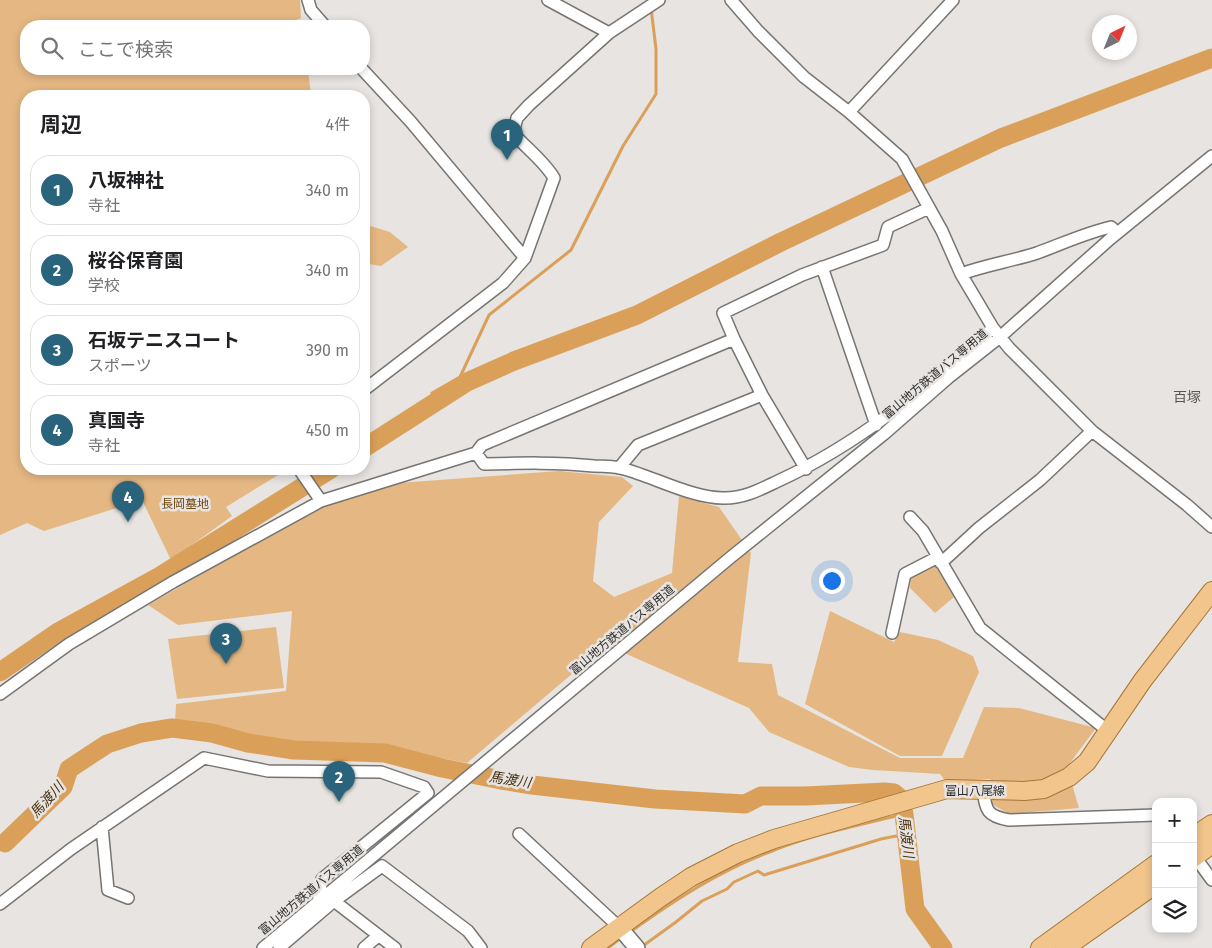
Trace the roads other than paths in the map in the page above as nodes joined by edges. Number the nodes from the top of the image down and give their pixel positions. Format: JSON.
{"nodes":[{"id":1,"x":308,"y":0,"type":"edge"},
{"id":2,"x":548,"y":0,"type":"edge"},
{"id":3,"x":659,"y":0,"type":"edge"},
{"id":4,"x":731,"y":0,"type":"edge"},
{"id":5,"x":954,"y":0,"type":"edge"},
{"id":6,"x":320,"y":20,"type":"edge"},
{"id":7,"x":609,"y":33,"type":"junction"},
{"id":8,"x":368,"y":75,"type":"edge"},
{"id":9,"x":849,"y":112,"type":"junction"},
{"id":10,"x":1212,"y":156,"type":"edge"},
{"id":11,"x":929,"y":208,"type":"junction"},
{"id":12,"x":1117,"y":233,"type":"junction"},
{"id":13,"x":525,"y":258,"type":"junction"},
{"id":14,"x":822,"y":268,"type":"junction"},
{"id":15,"x":961,"y":274,"type":"junction"},
{"id":16,"x":997,"y":332,"type":"junction"},
{"id":17,"x":734,"y":339,"type":"junction"},
{"id":18,"x":370,"y":385,"type":"edge"},
{"id":19,"x":762,"y":395,"type":"junction"},
{"id":20,"x":876,"y":425,"type":"junction"},
{"id":21,"x":1092,"y":431,"type":"junction"},
{"id":22,"x":476,"y":453,"type":"junction"},
{"id":23,"x":619,"y":468,"type":"junction"},
{"id":24,"x":806,"y":469,"type":"junction"},
{"id":25,"x":303,"y":475,"type":"edge"},
{"id":26,"x":321,"y":501,"type":"junction"},
{"id":27,"x":910,"y":517,"type":"dead end"},
{"id":28,"x":1212,"y":527,"type":"edge"},
{"id":29,"x":940,"y":560,"type":"junction"},
{"id":30,"x":1212,"y":591,"type":"edge"},
{"id":31,"x":892,"y":633,"type":"dead end"},
{"id":32,"x":0,"y":694,"type":"edge"},
{"id":33,"x":1108,"y":731,"type":"junction"},
{"id":34,"x":983,"y":790,"type":"junction"},
{"id":35,"x":1152,"y":815,"type":"edge"},
{"id":36,"x":1212,"y":824,"type":"edge"},
{"id":37,"x":102,"y":827,"type":"junction"},
{"id":38,"x":519,"y":834,"type":"dead end"},
{"id":39,"x":1197,"y":834,"type":"edge"},
{"id":40,"x":1212,"y":844,"type":"edge"},
{"id":41,"x":1197,"y":854,"type":"edge"},
{"id":42,"x":1197,"y":860,"type":"edge"},
{"id":43,"x":1152,"y":867,"type":"edge"},
{"id":44,"x":1212,"y":880,"type":"edge"},
{"id":45,"x":1152,"y":887,"type":"edge"},
{"id":46,"x":128,"y":898,"type":"dead end"},
{"id":47,"x":334,"y":901,"type":"junction"},
{"id":48,"x":318,"y":903,"type":"junction"},
{"id":49,"x":0,"y":904,"type":"edge"},
{"id":50,"x":620,"y":928,"type":"junction"},
{"id":51,"x":378,"y":936,"type":"junction"},
{"id":52,"x":264,"y":948,"type":"edge"},
{"id":53,"x":279,"y":948,"type":"edge"},
{"id":54,"x":364,"y":948,"type":"edge"},
{"id":55,"x":395,"y":948,"type":"edge"},
{"id":56,"x":481,"y":948,"type":"edge"},
{"id":57,"x":592,"y":948,"type":"edge"},
{"id":58,"x":638,"y":948,"type":"edge"},
{"id":59,"x":1040,"y":948,"type":"edge"},
{"id":60,"x":1065,"y":948,"type":"edge"}],
"edges":[{"from":1,"to":6,"type":"street"},
{"from":2,"to":7,"type":"street"},
{"from":3,"to":7,"type":"street"},
{"from":4,"to":9,"type":"street"},
{"from":5,"to":9,"type":"street"},
{"from":7,"to":13,"type":"street"},
{"from":8,"to":13,"type":"street"},
{"from":9,"to":11,"type":"street"},
{"from":10,"to":12,"type":"street"},
{"from":11,"to":14,"type":"street"},
{"from":11,"to":15,"type":"street"},
{"from":12,"to":15,"type":"street"},
{"from":12,"to":16,"type":"street"},
{"from":13,"to":18,"type":"street"},
{"from":14,"to":17,"type":"street"},
{"from":14,"to":20,"type":"street"},
{"from":15,"to":16,"type":"street"},
{"from":16,"to":20,"type":"street"},
{"from":16,"to":21,"type":"street"},
{"from":16,"to":48,"type":"street","name":"富山地方鉄道バス専用道"},
{"from":17,"to":19,"type":"street"},
{"from":17,"to":22,"type":"street"},
{"from":19,"to":23,"type":"street"},
{"from":19,"to":24,"type":"street"},
{"from":20,"to":24,"type":"street"},
{"from":21,"to":28,"type":"street"},
{"from":21,"to":29,"type":"street"},
{"from":22,"to":23,"type":"street"},
{"from":22,"to":26,"type":"street"},
{"from":23,"to":24,"type":"street"},
{"from":25,"to":26,"type":"street"},
{"from":26,"to":32,"type":"street"},
{"from":27,"to":29,"type":"street"},
{"from":29,"to":31,"type":"street"},
{"from":29,"to":33,"type":"street"},
{"from":30,"to":33,"type":"main road","name":"富山八尾線"},
{"from":33,"to":34,"type":"main road","name":"富山八尾線"},
{"from":34,"to":35,"type":"street"},
{"from":34,"to":50,"type":"main road","name":"富山八尾線"},
{"from":36,"to":39,"type":"main road"},
{"from":37,"to":46,"type":"street"},
{"from":37,"to":48,"type":"street"},
{"from":37,"to":49,"type":"street"},
{"from":38,"to":50,"type":"street"},
{"from":40,"to":41,"type":"main road"},
{"from":42,"to":44,"type":"street"},
{"from":43,"to":59,"type":"main road"},
{"from":45,"to":60,"type":"main road"},
{"from":47,"to":51,"type":"street"},
{"from":47,"to":53,"type":"street"},
{"from":47,"to":56,"type":"street"},
{"from":48,"to":52,"type":"street","name":"富山地方鉄道バス専用道"},
{"from":50,"to":57,"type":"main road","name":"富山八尾線"},
{"from":50,"to":58,"type":"street"},
{"from":51,"to":54,"type":"street"},
{"from":51,"to":55,"type":"street"}]}
